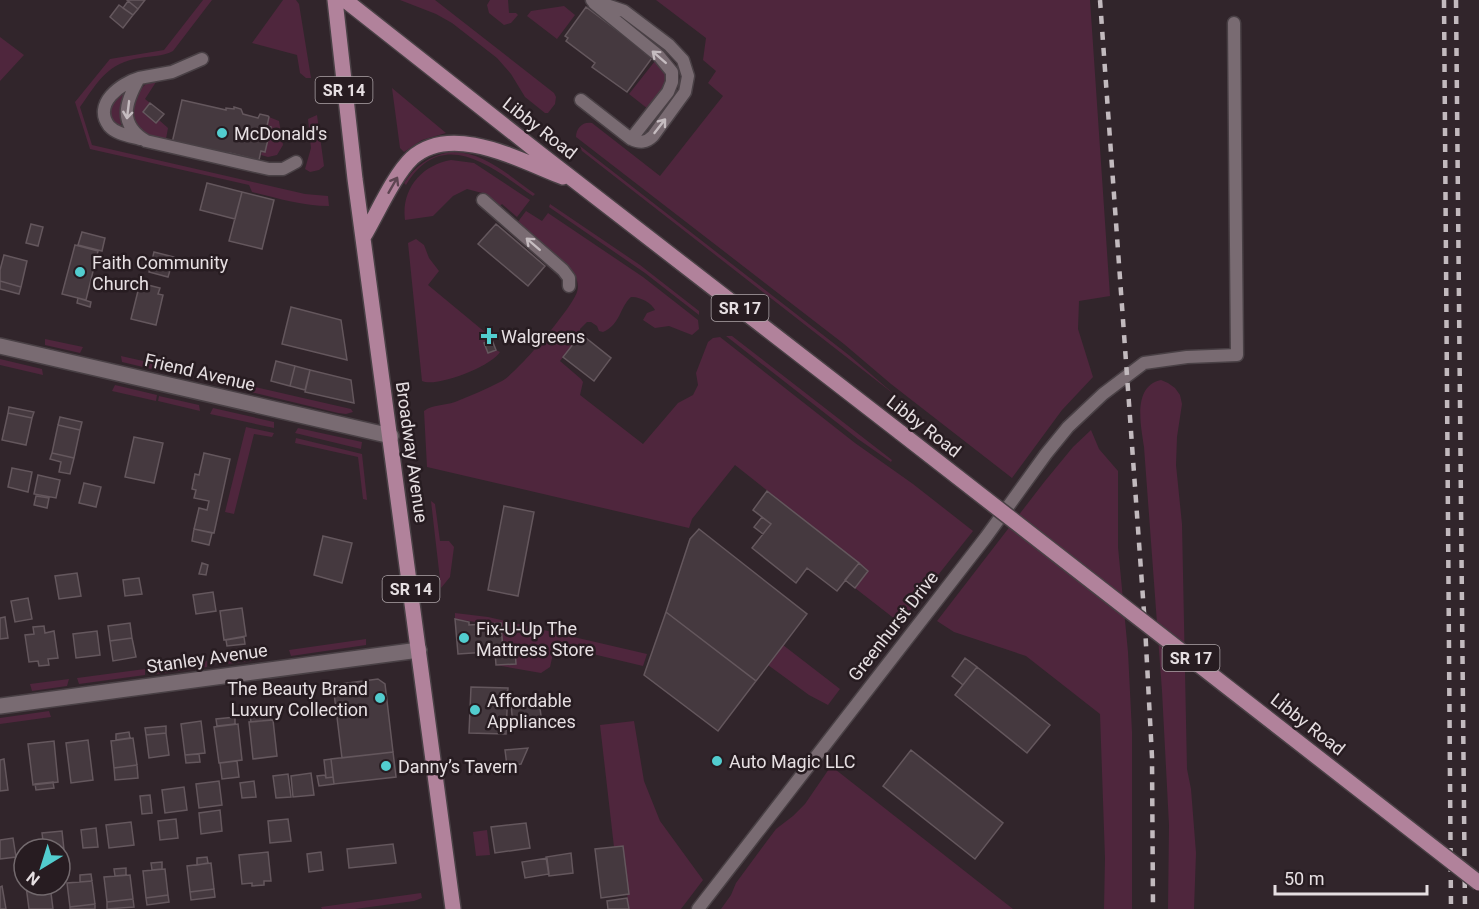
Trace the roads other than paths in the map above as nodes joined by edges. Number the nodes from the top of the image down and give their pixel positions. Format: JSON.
{"nodes":[{"id":1,"x":334,"y":0,"type":"edge"},
{"id":2,"x":345,"y":0,"type":"edge"},
{"id":3,"x":592,"y":0,"type":"edge"},
{"id":4,"x":1234,"y":23,"type":"dead end"},
{"id":5,"x":202,"y":59,"type":"dead end"},
{"id":6,"x":139,"y":78,"type":"junction"},
{"id":7,"x":581,"y":100,"type":"dead end"},
{"id":8,"x":146,"y":141,"type":"junction"},
{"id":9,"x":296,"y":162,"type":"dead end"},
{"id":10,"x":580,"y":183,"type":"junction"},
{"id":11,"x":483,"y":200,"type":"dead end"},
{"id":12,"x":364,"y":236,"type":"junction"},
{"id":13,"x":569,"y":286,"type":"dead end"},
{"id":14,"x":0,"y":346,"type":"edge"},
{"id":15,"x":391,"y":436,"type":"junction"},
{"id":16,"x":419,"y":650,"type":"junction"},
{"id":17,"x":0,"y":706,"type":"edge"},
{"id":18,"x":1479,"y":883,"type":"edge"},
{"id":19,"x":449,"y":908,"type":"edge"},
{"id":20,"x":698,"y":909,"type":"edge"}],
"edges":[{"from":1,"to":12,"type":"main road","name":"Broadway Avenue","number":"SR 14"},
{"from":2,"to":10,"type":"main road","name":"Libby Road","number":"SR 17"},
{"from":7,"to":3,"type":"lane","one_way":true},
{"from":4,"to":20,"type":"lane","name":"Greenhurst Drive"},
{"from":5,"to":6,"type":"lane"},
{"from":6,"to":8,"type":"lane","one_way":true},
{"from":6,"to":8,"type":"lane"},
{"from":8,"to":9,"type":"lane"},
{"from":12,"to":10,"type":"main road","one_way":true},
{"from":10,"to":18,"type":"main road","name":"Libby Road","number":"SR 17","bridge":true},
{"from":13,"to":11,"type":"lane","one_way":true},
{"from":12,"to":15,"type":"main road","name":"Broadway Avenue","number":"SR 14"},
{"from":14,"to":15,"type":"street","name":"Friend Avenue"},
{"from":15,"to":16,"type":"main road","name":"Broadway Avenue","number":"SR 14"},
{"from":16,"to":17,"type":"street","name":"Stanley Avenue"},
{"from":16,"to":19,"type":"main road","name":"Broadway Avenue","number":"SR 14"}]}
